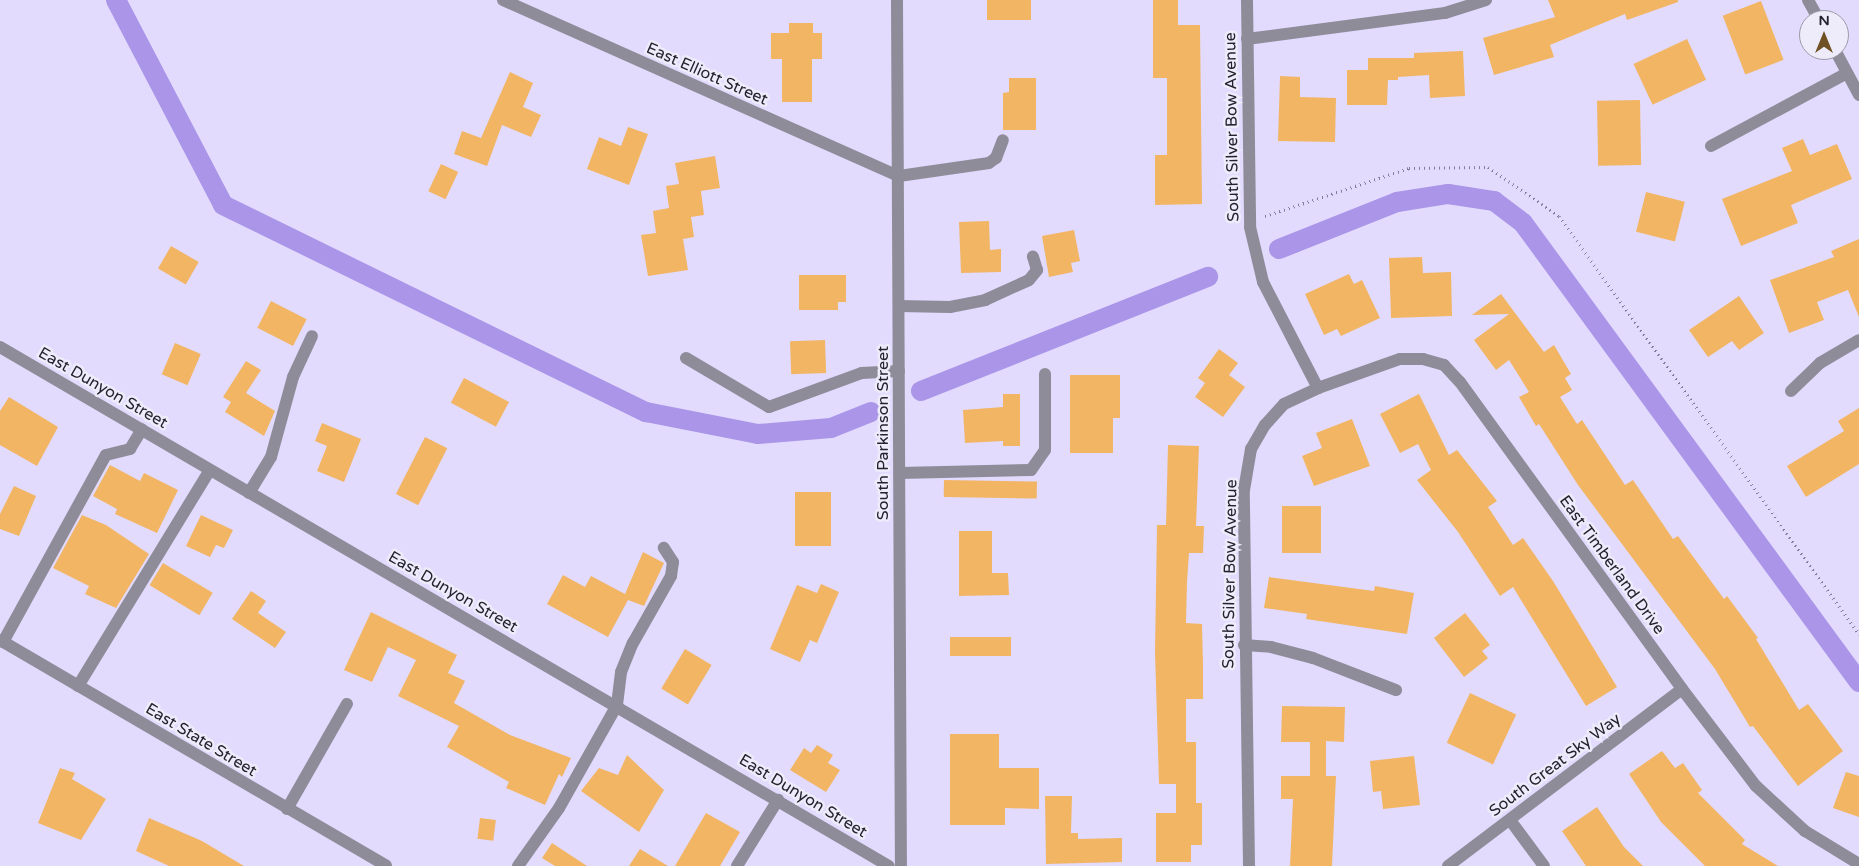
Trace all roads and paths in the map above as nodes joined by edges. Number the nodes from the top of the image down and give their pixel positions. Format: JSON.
{"nodes":[{"id":1,"x":503,"y":0,"type":"edge"},
{"id":2,"x":897,"y":0,"type":"edge"},
{"id":3,"x":1247,"y":0,"type":"edge"},
{"id":4,"x":1486,"y":0,"type":"edge"},
{"id":5,"x":1247,"y":40,"type":"junction"},
{"id":6,"x":1840,"y":60,"type":"edge"},
{"id":7,"x":1847,"y":72,"type":"junction"},
{"id":8,"x":1859,"y":95,"type":"edge"},
{"id":9,"x":1003,"y":140,"type":"dead end"},
{"id":10,"x":1711,"y":146,"type":"dead end"},
{"id":11,"x":899,"y":176,"type":"junction"},
{"id":12,"x":1250,"y":227,"type":"junction"},
{"id":13,"x":1033,"y":257,"type":"dead end"},
{"id":14,"x":899,"y":306,"type":"junction"},
{"id":15,"x":312,"y":336,"type":"dead end"},
{"id":16,"x":1859,"y":340,"type":"edge"},
{"id":17,"x":0,"y":347,"type":"edge"},
{"id":18,"x":686,"y":358,"type":"dead end"},
{"id":19,"x":899,"y":371,"type":"junction"},
{"id":20,"x":1044,"y":374,"type":"dead end"},
{"id":21,"x":1318,"y":388,"type":"junction"},
{"id":22,"x":1791,"y":391,"type":"dead end"},
{"id":23,"x":142,"y":429,"type":"junction"},
{"id":24,"x":210,"y":470,"type":"junction"},
{"id":25,"x":900,"y":473,"type":"junction"},
{"id":26,"x":249,"y":493,"type":"junction"},
{"id":27,"x":664,"y":548,"type":"dead end"},
{"id":28,"x":1859,"y":634,"type":"edge"},
{"id":29,"x":1,"y":641,"type":"edge"},
{"id":30,"x":1244,"y":645,"type":"junction"},
{"id":31,"x":78,"y":686,"type":"junction"},
{"id":32,"x":1682,"y":689,"type":"junction"},
{"id":33,"x":1396,"y":690,"type":"dead end"},
{"id":34,"x":348,"y":704,"type":"dead end"},
{"id":35,"x":617,"y":705,"type":"junction"},
{"id":36,"x":778,"y":800,"type":"junction"},
{"id":37,"x":287,"y":809,"type":"junction"},
{"id":38,"x":1510,"y":820,"type":"junction"},
{"id":39,"x":1859,"y":864,"type":"edge"},
{"id":40,"x":386,"y":866,"type":"edge"},
{"id":41,"x":518,"y":866,"type":"edge"},
{"id":42,"x":737,"y":866,"type":"edge"},
{"id":43,"x":889,"y":866,"type":"edge"},
{"id":44,"x":901,"y":866,"type":"edge"},
{"id":45,"x":1249,"y":866,"type":"edge"},
{"id":46,"x":1448,"y":866,"type":"edge"},
{"id":47,"x":1544,"y":866,"type":"edge"}],
"edges":[{"from":1,"to":11,"type":"street","name":"East Elliott Street"},
{"from":2,"to":11,"type":"street","name":"South Parkinson Street"},
{"from":3,"to":5,"type":"street","name":"South Silver Bow Avenue"},
{"from":4,"to":5,"type":"street"},
{"from":5,"to":12,"type":"street","name":"South Silver Bow Avenue"},
{"from":6,"to":7,"type":"street"},
{"from":7,"to":8,"type":"street"},
{"from":7,"to":10,"type":"street"},
{"from":9,"to":11,"type":"street"},
{"from":11,"to":14,"type":"street","name":"South Parkinson Street"},
{"from":12,"to":21,"type":"street","name":"South Silver Bow Avenue"},
{"from":12,"to":28,"type":"path"},
{"from":13,"to":14,"type":"street"},
{"from":14,"to":19,"type":"street","name":"South Parkinson Street"},
{"from":15,"to":26,"type":"street"},
{"from":16,"to":22,"type":"street"},
{"from":17,"to":23,"type":"street","name":"East Dunyon Street"},
{"from":18,"to":19,"type":"street"},
{"from":19,"to":25,"type":"street","name":"South Parkinson Street"},
{"from":20,"to":25,"type":"street"},
{"from":21,"to":30,"type":"street","name":"South Silver Bow Avenue"},
{"from":21,"to":32,"type":"street","name":"East Timberland Drive"},
{"from":23,"to":24,"type":"street","name":"East Dunyon Street"},
{"from":23,"to":29,"type":"street"},
{"from":24,"to":26,"type":"street","name":"East Dunyon Street"},
{"from":24,"to":31,"type":"street"},
{"from":25,"to":44,"type":"street","name":"South Parkinson Street"},
{"from":26,"to":35,"type":"street","name":"East Dunyon Street"},
{"from":27,"to":35,"type":"street"},
{"from":29,"to":31,"type":"street","name":"East State Street"},
{"from":30,"to":33,"type":"street"},
{"from":30,"to":45,"type":"street","name":"South Silver Bow Avenue"},
{"from":31,"to":37,"type":"street","name":"East State Street"},
{"from":32,"to":38,"type":"street","name":"South Great Sky Way"},
{"from":32,"to":39,"type":"street","name":"East Timberland Drive"},
{"from":34,"to":37,"type":"street"},
{"from":35,"to":36,"type":"street","name":"East Dunyon Street"},
{"from":35,"to":41,"type":"street"},
{"from":36,"to":42,"type":"street"},
{"from":36,"to":43,"type":"street","name":"East Dunyon Street"},
{"from":37,"to":40,"type":"street","name":"East State Street"},
{"from":38,"to":46,"type":"street","name":"South Great Sky Way"},
{"from":38,"to":47,"type":"street"}]}
